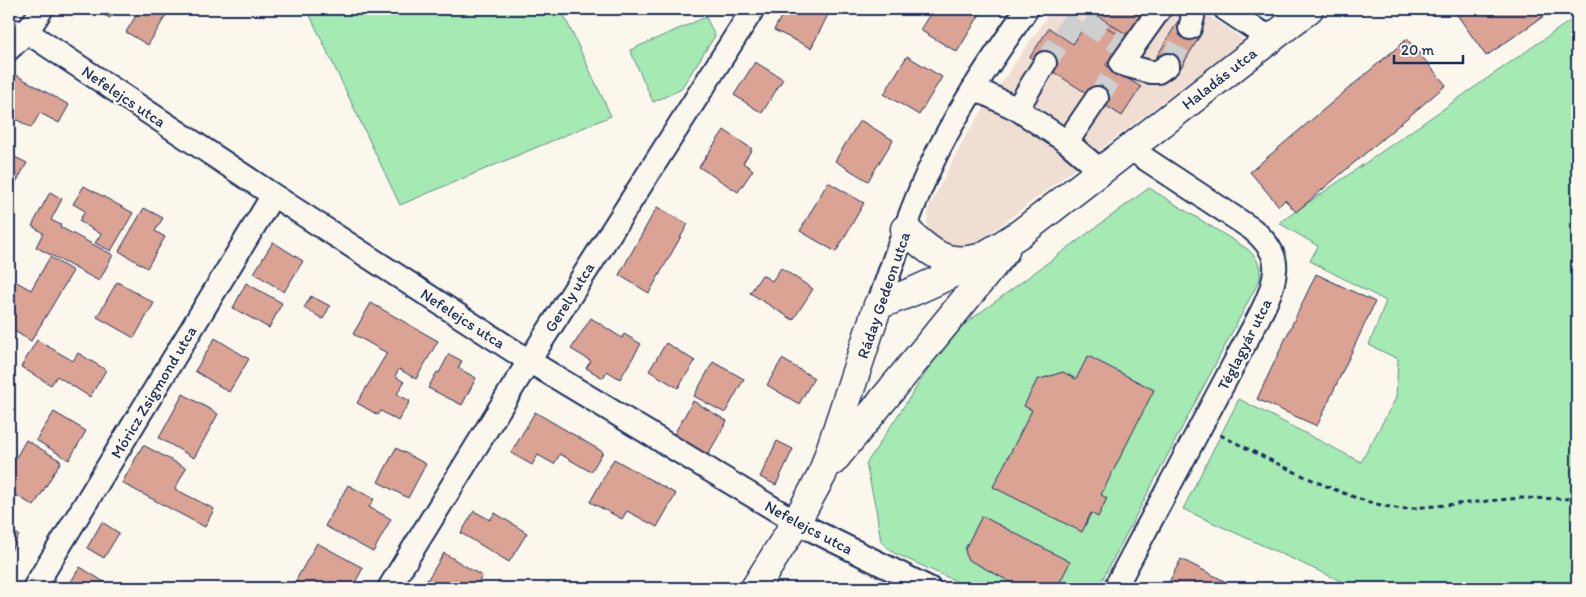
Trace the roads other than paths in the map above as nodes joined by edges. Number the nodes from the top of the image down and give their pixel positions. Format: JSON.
{"nodes":[{"id":1,"x":42,"y":9,"type":"edge"},
{"id":2,"x":753,"y":9,"type":"edge"},
{"id":3,"x":1027,"y":9,"type":"edge"},
{"id":4,"x":1160,"y":9,"type":"edge"},
{"id":5,"x":1225,"y":9,"type":"edge"},
{"id":6,"x":1309,"y":9,"type":"edge"},
{"id":7,"x":18,"y":32,"type":"edge"},
{"id":8,"x":1271,"y":37,"type":"junction"},
{"id":9,"x":9,"y":49,"type":"edge"},
{"id":10,"x":1045,"y":63,"type":"tunnel mouth"},
{"id":11,"x":1168,"y":65,"type":"dead end"},
{"id":12,"x":974,"y":88,"type":"junction"},
{"id":13,"x":1097,"y":98,"type":"tunnel mouth"},
{"id":14,"x":1016,"y":109,"type":"junction"},
{"id":15,"x":1067,"y":142,"type":"junction"},
{"id":16,"x":1129,"y":148,"type":"junction"},
{"id":17,"x":1101,"y":171,"type":"junction"},
{"id":18,"x":273,"y":195,"type":"junction"},
{"id":19,"x":905,"y":228,"type":"junction"},
{"id":20,"x":1021,"y":232,"type":"junction"},
{"id":21,"x":983,"y":257,"type":"junction"},
{"id":22,"x":878,"y":305,"type":"junction"},
{"id":23,"x":529,"y":361,"type":"junction"},
{"id":24,"x":822,"y":475,"type":"junction"},
{"id":25,"x":796,"y":522,"type":"junction"},
{"id":26,"x":34,"y":588,"type":"edge"},
{"id":27,"x":389,"y":588,"type":"edge"},
{"id":28,"x":755,"y":588,"type":"edge"},
{"id":29,"x":929,"y":588,"type":"edge"},
{"id":30,"x":1114,"y":588,"type":"edge"}],
"edges":[{"from":1,"to":7,"type":"street"},
{"from":2,"to":23,"type":"street","name":"Gerely utca"},
{"from":3,"to":12,"type":"street","name":"Ráday Gedeon utca"},
{"from":4,"to":11,"type":"street"},
{"from":5,"to":8,"type":"street"},
{"from":6,"to":8,"type":"main road","name":"Haladás utca"},
{"from":7,"to":9,"type":"street"},
{"from":7,"to":18,"type":"street","name":"Nefelejcs utca"},
{"from":8,"to":16,"type":"main road","name":"Haladás utca"},
{"from":10,"to":14,"type":"street"},
{"from":12,"to":14,"type":"street"},
{"from":12,"to":19,"type":"street","name":"Ráday Gedeon utca"},
{"from":13,"to":15,"type":"street"},
{"from":14,"to":15,"type":"street"},
{"from":15,"to":17,"type":"street"},
{"from":16,"to":17,"type":"main road","name":"Haladás utca"},
{"from":16,"to":30,"type":"street","name":"Téglagyár utca"},
{"from":17,"to":20,"type":"main road","name":"Haladás utca"},
{"from":18,"to":23,"type":"street","name":"Nefelejcs utca"},
{"from":18,"to":26,"type":"street","name":"Móricz Zsigmond utca"},
{"from":19,"to":21,"type":"main road"},
{"from":19,"to":22,"type":"street","name":"Ráday Gedeon utca"},
{"from":20,"to":21,"type":"main road"},
{"from":20,"to":24,"type":"main road"},
{"from":21,"to":22,"type":"main road"},
{"from":22,"to":24,"type":"main road","name":"Ráday Gedeon utca"},
{"from":23,"to":25,"type":"street","name":"Nefelejcs utca"},
{"from":23,"to":27,"type":"street","name":"Gerely utca"},
{"from":24,"to":25,"type":"main road","name":"Ráday Gedeon utca"},
{"from":25,"to":28,"type":"main road","name":"Ráday Gedeon utca"},
{"from":25,"to":29,"type":"street","name":"Nefelejcs utca"}]}
